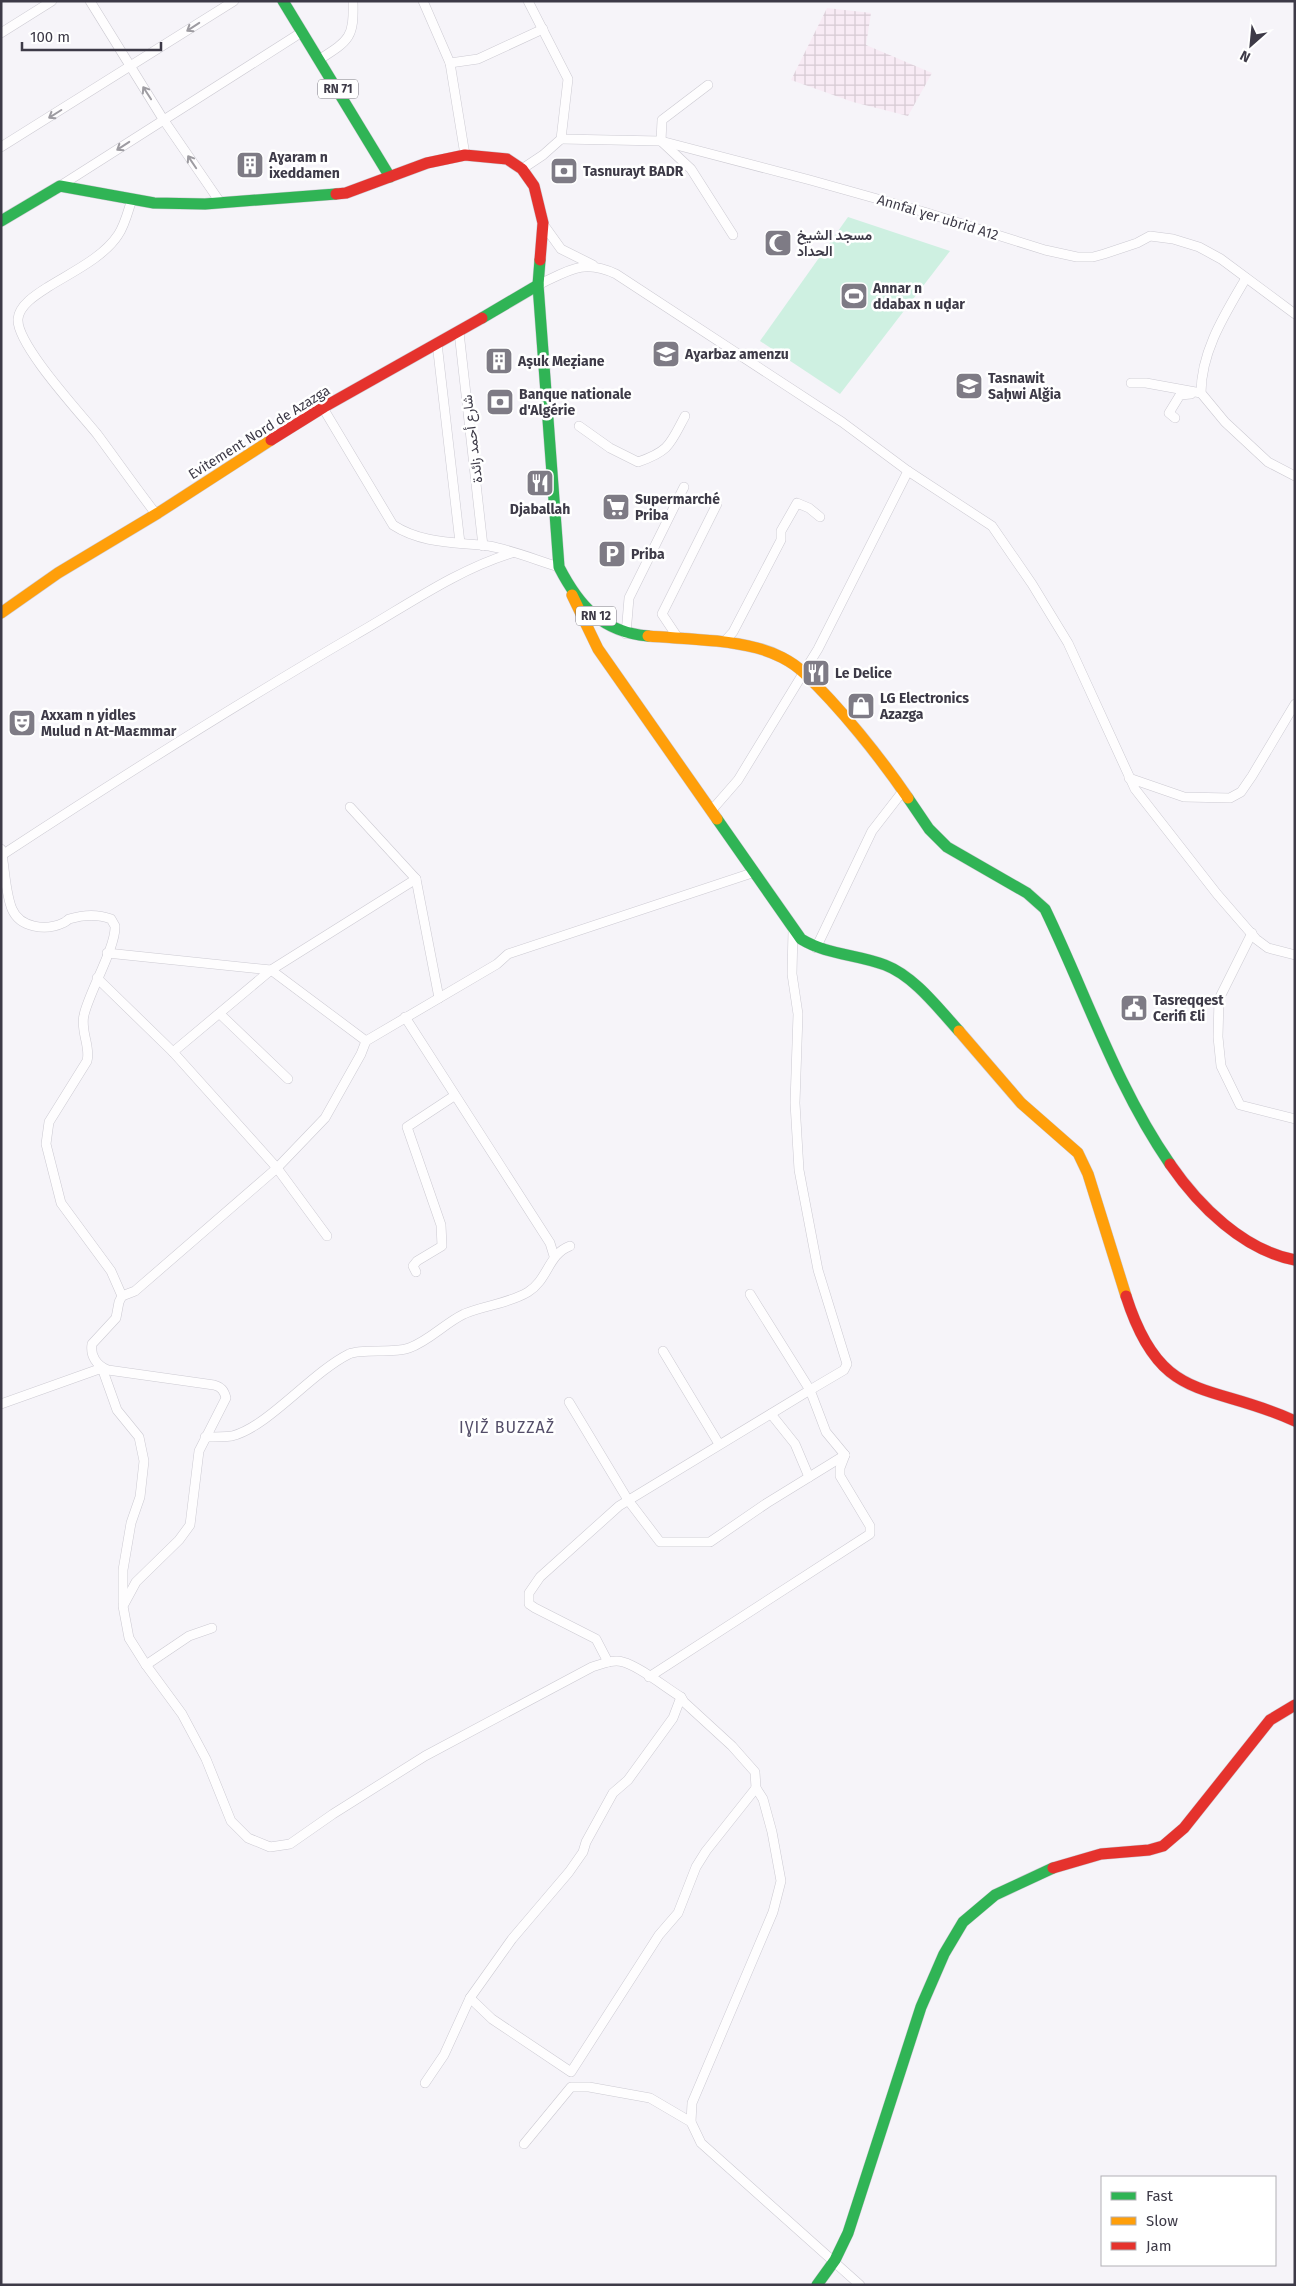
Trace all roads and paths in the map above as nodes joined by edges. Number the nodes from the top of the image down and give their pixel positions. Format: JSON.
{"nodes":[{"id":1,"x":52,"y":1,"type":"edge"},
{"id":2,"x":90,"y":1,"type":"edge"},
{"id":3,"x":234,"y":1,"type":"edge"},
{"id":4,"x":284,"y":1,"type":"edge"},
{"id":5,"x":353,"y":1,"type":"edge"},
{"id":6,"x":423,"y":1,"type":"edge"},
{"id":7,"x":528,"y":1,"type":"edge"},
{"id":8,"x":543,"y":29,"type":"junction"},
{"id":9,"x":302,"y":32,"type":"junction"},
{"id":10,"x":1,"y":33,"type":"edge"},
{"id":11,"x":320,"y":59,"type":"junction"},
{"id":12,"x":450,"y":63,"type":"junction"},
{"id":13,"x":130,"y":68,"type":"junction"},
{"id":14,"x":708,"y":85,"type":"dead end"},
{"id":15,"x":164,"y":119,"type":"junction"},
{"id":16,"x":560,"y":139,"type":"junction"},
{"id":17,"x":660,"y":141,"type":"junction"},
{"id":18,"x":1,"y":147,"type":"edge"},
{"id":19,"x":465,"y":155,"type":"junction"},
{"id":20,"x":522,"y":169,"type":"junction"},
{"id":21,"x":390,"y":177,"type":"junction"},
{"id":22,"x":60,"y":186,"type":"junction"},
{"id":23,"x":132,"y":200,"type":"junction"},
{"id":24,"x":220,"y":202,"type":"junction"},
{"id":25,"x":1,"y":221,"type":"edge"},
{"id":26,"x":543,"y":222,"type":"junction"},
{"id":27,"x":733,"y":235,"type":"dead end"},
{"id":28,"x":593,"y":265,"type":"junction"},
{"id":29,"x":1246,"y":278,"type":"junction"},
{"id":30,"x":538,"y":285,"type":"junction"},
{"id":31,"x":1295,"y":314,"type":"edge"},
{"id":32,"x":460,"y":332,"type":"junction"},
{"id":33,"x":437,"y":343,"type":"junction"},
{"id":34,"x":1131,"y":383,"type":"dead end"},
{"id":35,"x":1180,"y":392,"type":"junction"},
{"id":36,"x":1201,"y":394,"type":"junction"},
{"id":37,"x":323,"y":408,"type":"junction"},
{"id":38,"x":685,"y":416,"type":"dead end"},
{"id":39,"x":1175,"y":418,"type":"dead end"},
{"id":40,"x":579,"y":426,"type":"dead end"},
{"id":41,"x":908,"y":471,"type":"junction"},
{"id":42,"x":1295,"y":476,"type":"edge"},
{"id":43,"x":684,"y":487,"type":"dead end"},
{"id":44,"x":717,"y":504,"type":"dead end"},
{"id":45,"x":156,"y":514,"type":"junction"},
{"id":46,"x":820,"y":517,"type":"dead end"},
{"id":47,"x":460,"y":543,"type":"junction"},
{"id":48,"x":484,"y":546,"type":"junction"},
{"id":49,"x":512,"y":553,"type":"junction"},
{"id":50,"x":559,"y":567,"type":"junction"},
{"id":51,"x":571,"y":591,"type":"junction"},
{"id":52,"x":1,"y":613,"type":"edge"},
{"id":53,"x":626,"y":634,"type":"junction"},
{"id":54,"x":678,"y":638,"type":"junction"},
{"id":55,"x":724,"y":642,"type":"junction"},
{"id":56,"x":803,"y":672,"type":"junction"},
{"id":57,"x":1295,"y":704,"type":"edge"},
{"id":58,"x":1129,"y":778,"type":"junction"},
{"id":59,"x":903,"y":791,"type":"junction"},
{"id":60,"x":350,"y":807,"type":"dead end"},
{"id":61,"x":711,"y":811,"type":"junction"},
{"id":62,"x":2,"y":852,"type":"edge"},
{"id":63,"x":755,"y":872,"type":"junction"},
{"id":64,"x":416,"y":879,"type":"junction"},
{"id":65,"x":793,"y":930,"type":"junction"},
{"id":66,"x":1252,"y":933,"type":"junction"},
{"id":67,"x":816,"y":948,"type":"junction"},
{"id":68,"x":107,"y":953,"type":"junction"},
{"id":69,"x":1295,"y":955,"type":"edge"},
{"id":70,"x":271,"y":970,"type":"junction"},
{"id":71,"x":97,"y":978,"type":"junction"},
{"id":72,"x":439,"y":998,"type":"junction"},
{"id":73,"x":220,"y":1014,"type":"junction"},
{"id":74,"x":405,"y":1017,"type":"junction"},
{"id":75,"x":366,"y":1041,"type":"junction"},
{"id":76,"x":173,"y":1052,"type":"junction"},
{"id":77,"x":288,"y":1079,"type":"dead end"},
{"id":78,"x":454,"y":1096,"type":"junction"},
{"id":79,"x":1295,"y":1119,"type":"edge"},
{"id":80,"x":277,"y":1168,"type":"junction"},
{"id":81,"x":327,"y":1236,"type":"dead end"},
{"id":82,"x":570,"y":1246,"type":"dead end"},
{"id":83,"x":554,"y":1256,"type":"junction"},
{"id":84,"x":1295,"y":1260,"type":"edge"},
{"id":85,"x":416,"y":1272,"type":"dead end"},
{"id":86,"x":750,"y":1294,"type":"dead end"},
{"id":87,"x":122,"y":1296,"type":"junction"},
{"id":88,"x":663,"y":1350,"type":"dead end"},
{"id":89,"x":102,"y":1368,"type":"junction"},
{"id":90,"x":810,"y":1390,"type":"junction"},
{"id":91,"x":569,"y":1402,"type":"dead end"},
{"id":92,"x":1,"y":1404,"type":"edge"},
{"id":93,"x":771,"y":1414,"type":"junction"},
{"id":94,"x":1295,"y":1421,"type":"edge"},
{"id":95,"x":205,"y":1437,"type":"junction"},
{"id":96,"x":719,"y":1444,"type":"junction"},
{"id":97,"x":845,"y":1454,"type":"junction"},
{"id":98,"x":809,"y":1477,"type":"junction"},
{"id":99,"x":628,"y":1500,"type":"junction"},
{"id":100,"x":123,"y":1606,"type":"junction"},
{"id":101,"x":212,"y":1628,"type":"dead end"},
{"id":102,"x":608,"y":1662,"type":"junction"},
{"id":103,"x":146,"y":1665,"type":"junction"},
{"id":104,"x":650,"y":1677,"type":"junction"},
{"id":105,"x":681,"y":1697,"type":"junction"},
{"id":106,"x":1295,"y":1705,"type":"edge"},
{"id":107,"x":756,"y":1788,"type":"junction"},
{"id":108,"x":470,"y":1998,"type":"junction"},
{"id":109,"x":571,"y":2072,"type":"junction"},
{"id":110,"x":425,"y":2083,"type":"dead end"},
{"id":111,"x":571,"y":2087,"type":"junction"},
{"id":112,"x":691,"y":2122,"type":"junction"},
{"id":113,"x":524,"y":2144,"type":"dead end"},
{"id":114,"x":835,"y":2260,"type":"junction"},
{"id":115,"x":817,"y":2285,"type":"edge"},
{"id":116,"x":860,"y":2285,"type":"edge"}],
"edges":[{"from":1,"to":10,"type":"street"},
{"from":2,"to":13,"type":"street"},
{"from":3,"to":13,"type":"street","one_way":true},
{"from":4,"to":9,"type":"main road","number":"RN 71"},
{"from":5,"to":11,"type":"street"},
{"from":6,"to":12,"type":"street"},
{"from":7,"to":8,"type":"street"},
{"from":8,"to":12,"type":"street"},
{"from":8,"to":16,"type":"street"},
{"from":9,"to":11,"type":"main road","number":"RN 71"},
{"from":9,"to":15,"type":"street"},
{"from":11,"to":21,"type":"main road","number":"RN 71"},
{"from":12,"to":19,"type":"street"},
{"from":15,"to":13,"type":"street","one_way":true},
{"from":13,"to":18,"type":"street","one_way":true},
{"from":14,"to":17,"type":"street"},
{"from":15,"to":22,"type":"street","one_way":true},
{"from":24,"to":15,"type":"street","one_way":true},
{"from":16,"to":17,"type":"street","name":"Annfal ɣer ubrid A12"},
{"from":16,"to":20,"type":"street"},
{"from":17,"to":27,"type":"street"},
{"from":17,"to":29,"type":"street","name":"Annfal ɣer ubrid A12"},
{"from":19,"to":20,"type":"main road"},
{"from":19,"to":21,"type":"main road"},
{"from":20,"to":26,"type":"main road","number":"RN 12"},
{"from":21,"to":24,"type":"main road"},
{"from":22,"to":23,"type":"main road"},
{"from":22,"to":25,"type":"main road"},
{"from":23,"to":24,"type":"main road"},
{"from":23,"to":45,"type":"street"},
{"from":26,"to":28,"type":"street"},
{"from":26,"to":30,"type":"main road","number":"RN 12"},
{"from":28,"to":30,"type":"street"},
{"from":28,"to":41,"type":"street"},
{"from":29,"to":31,"type":"street","name":"Annfal ɣer ubrid A12"},
{"from":29,"to":36,"type":"street"},
{"from":30,"to":32,"type":"main road","name":"Evitement Nord de Azazga"},
{"from":30,"to":50,"type":"main road","number":"RN 12"},
{"from":32,"to":33,"type":"main road","name":"Evitement Nord de Azazga"},
{"from":32,"to":48,"type":"street","name":"شارع أحمد زائدة"},
{"from":33,"to":37,"type":"main road","name":"Evitement Nord de Azazga"},
{"from":33,"to":47,"type":"street","name":"شارع أحمد زائدة"},
{"from":34,"to":35,"type":"street"},
{"from":35,"to":36,"type":"street"},
{"from":35,"to":39,"type":"street"},
{"from":36,"to":42,"type":"street"},
{"from":37,"to":45,"type":"main road","name":"Evitement Nord de Azazga"},
{"from":37,"to":47,"type":"street"},
{"from":38,"to":40,"type":"street"},
{"from":41,"to":56,"type":"street"},
{"from":41,"to":58,"type":"street"},
{"from":43,"to":53,"type":"street"},
{"from":44,"to":54,"type":"street"},
{"from":45,"to":52,"type":"main road","name":"Evitement Nord de Azazga"},
{"from":46,"to":55,"type":"street"},
{"from":47,"to":48,"type":"street"},
{"from":48,"to":49,"type":"street"},
{"from":49,"to":50,"type":"street"},
{"from":49,"to":62,"type":"street"},
{"from":50,"to":51,"type":"main road","number":"RN 12"},
{"from":51,"to":53,"type":"main road","number":"RN 12"},
{"from":51,"to":61,"type":"main road"},
{"from":53,"to":54,"type":"main road","number":"RN 12"},
{"from":54,"to":55,"type":"main road","number":"RN 12"},
{"from":55,"to":56,"type":"main road","number":"RN 12"},
{"from":56,"to":59,"type":"main road","number":"RN 12"},
{"from":56,"to":61,"type":"street"},
{"from":57,"to":58,"type":"street"},
{"from":58,"to":66,"type":"street"},
{"from":59,"to":67,"type":"street"},
{"from":59,"to":84,"type":"main road","number":"RN 12"},
{"from":60,"to":64,"type":"street"},
{"from":61,"to":63,"type":"main road"},
{"from":62,"to":68,"type":"street"},
{"from":63,"to":65,"type":"main road"},
{"from":63,"to":72,"type":"street"},
{"from":64,"to":70,"type":"street"},
{"from":64,"to":72,"type":"street"},
{"from":65,"to":67,"type":"main road"},
{"from":65,"to":90,"type":"street"},
{"from":66,"to":69,"type":"street"},
{"from":66,"to":79,"type":"street"},
{"from":67,"to":94,"type":"main road"},
{"from":68,"to":70,"type":"street"},
{"from":68,"to":71,"type":"street"},
{"from":70,"to":73,"type":"street"},
{"from":70,"to":75,"type":"street"},
{"from":71,"to":76,"type":"street"},
{"from":71,"to":87,"type":"street"},
{"from":72,"to":74,"type":"street"},
{"from":73,"to":76,"type":"street"},
{"from":73,"to":77,"type":"street"},
{"from":74,"to":75,"type":"street"},
{"from":74,"to":78,"type":"street"},
{"from":75,"to":80,"type":"street"},
{"from":76,"to":80,"type":"street"},
{"from":78,"to":83,"type":"street"},
{"from":78,"to":85,"type":"street"},
{"from":80,"to":81,"type":"street"},
{"from":80,"to":87,"type":"street"},
{"from":82,"to":83,"type":"street"},
{"from":83,"to":95,"type":"street"},
{"from":86,"to":90,"type":"street"},
{"from":87,"to":89,"type":"street"},
{"from":88,"to":96,"type":"street"},
{"from":89,"to":92,"type":"street"},
{"from":89,"to":95,"type":"street"},
{"from":89,"to":100,"type":"street"},
{"from":90,"to":93,"type":"street"},
{"from":90,"to":97,"type":"street"},
{"from":91,"to":99,"type":"street"},
{"from":93,"to":96,"type":"street"},
{"from":93,"to":98,"type":"street"},
{"from":95,"to":100,"type":"street"},
{"from":96,"to":99,"type":"street"},
{"from":97,"to":98,"type":"street"},
{"from":97,"to":104,"type":"street"},
{"from":98,"to":99,"type":"street"},
{"from":99,"to":102,"type":"street"},
{"from":100,"to":103,"type":"street"},
{"from":101,"to":103,"type":"street"},
{"from":102,"to":103,"type":"street"},
{"from":102,"to":104,"type":"street"},
{"from":104,"to":105,"type":"street"},
{"from":105,"to":107,"type":"street"},
{"from":105,"to":108,"type":"street"},
{"from":106,"to":114,"type":"main road"},
{"from":107,"to":109,"type":"street"},
{"from":107,"to":112,"type":"street"},
{"from":108,"to":109,"type":"street"},
{"from":108,"to":110,"type":"street"},
{"from":109,"to":111,"type":"street"},
{"from":111,"to":112,"type":"street"},
{"from":111,"to":113,"type":"street"},
{"from":112,"to":114,"type":"street"},
{"from":114,"to":115,"type":"main road"},
{"from":114,"to":116,"type":"street"}]}
